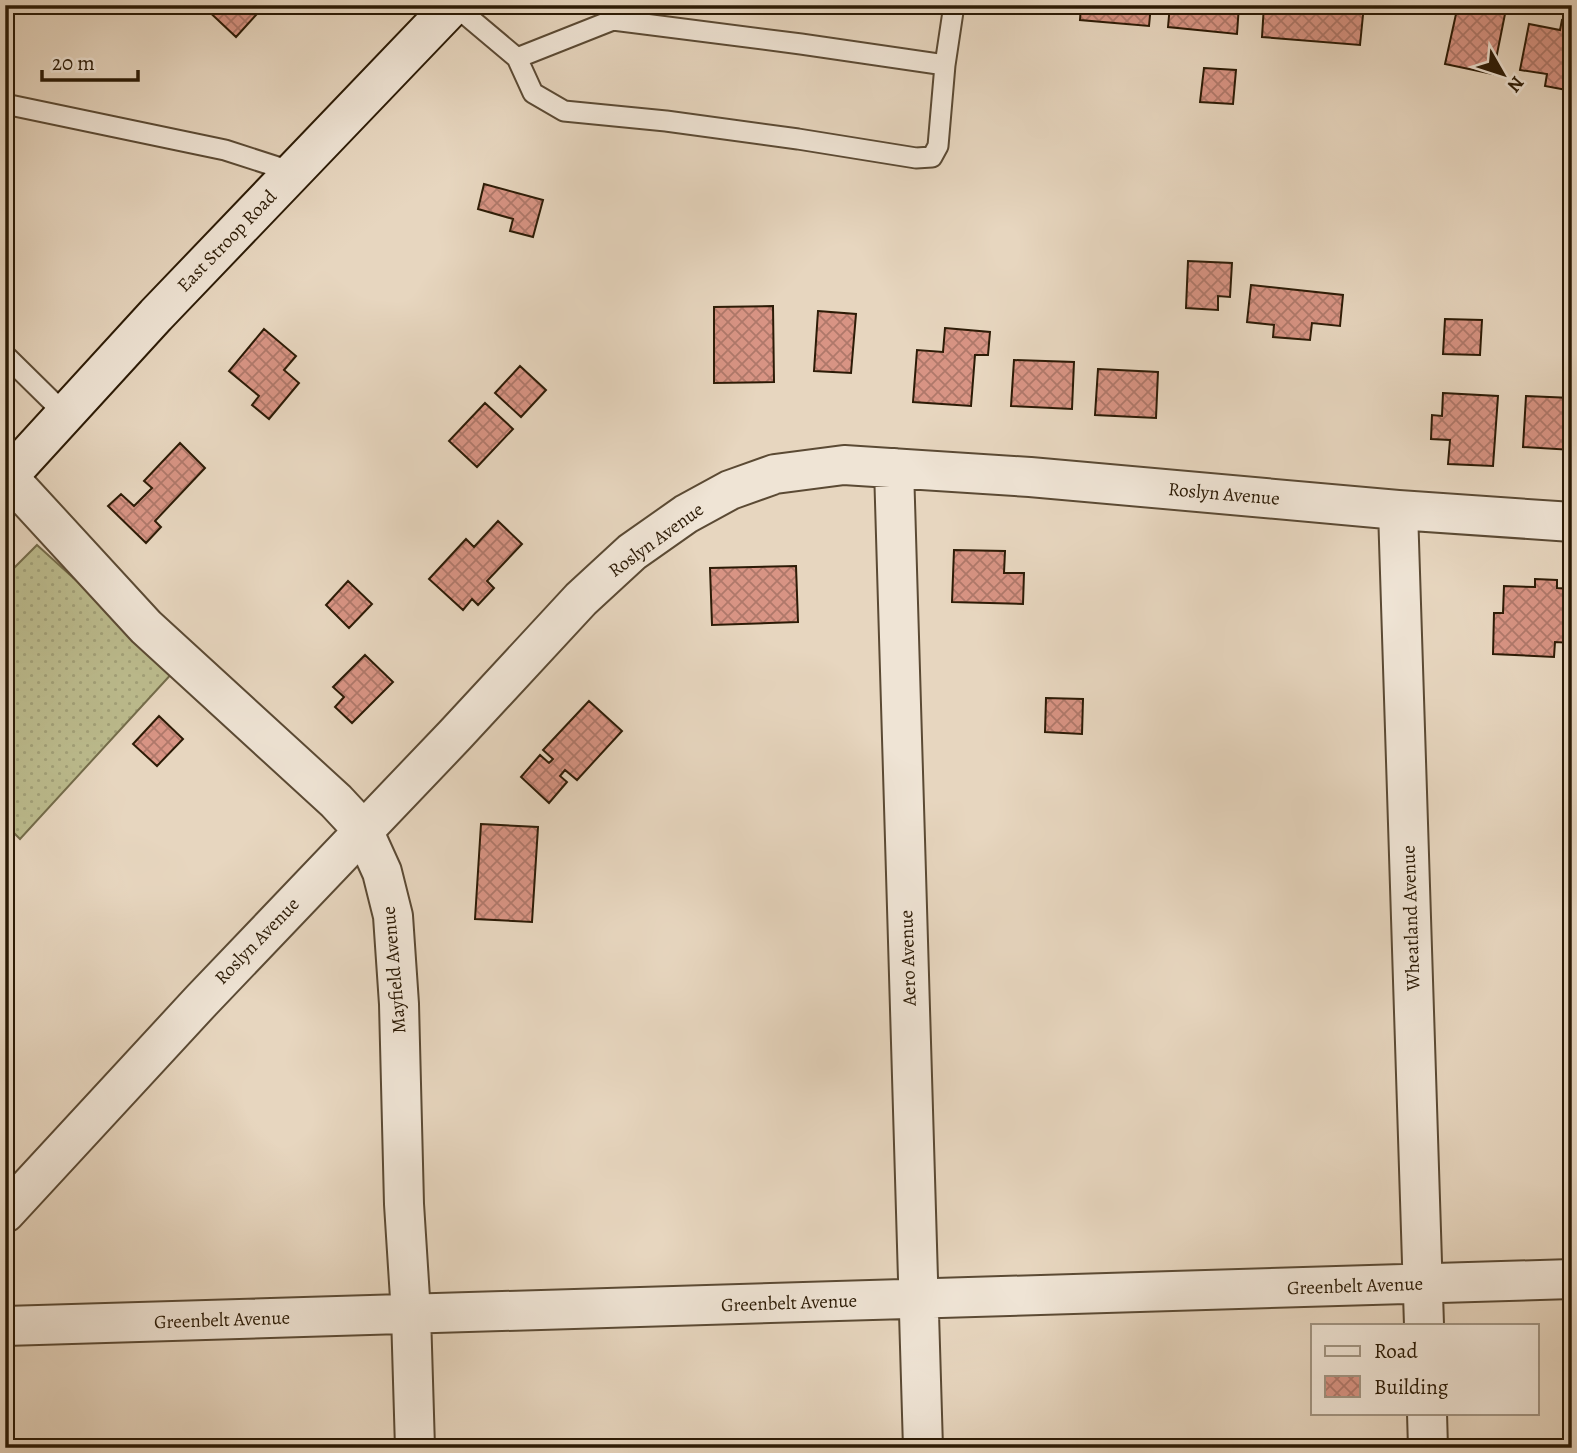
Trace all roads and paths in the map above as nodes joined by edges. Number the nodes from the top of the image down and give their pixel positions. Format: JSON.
{"nodes":[{"id":1,"x":453,"y":5,"type":"edge"},
{"id":2,"x":954,"y":5,"type":"edge"},
{"id":3,"x":517,"y":58,"type":"junction"},
{"id":4,"x":945,"y":65,"type":"junction"},
{"id":5,"x":5,"y":104,"type":"edge"},
{"id":6,"x":293,"y":172,"type":"junction"},
{"id":7,"x":5,"y":355,"type":"edge"},
{"id":8,"x":66,"y":415,"type":"junction"},
{"id":9,"x":894,"y":468,"type":"junction"},
{"id":10,"x":7,"y":478,"type":"edge"},
{"id":11,"x":1398,"y":510,"type":"junction"},
{"id":12,"x":1572,"y":522,"type":"edge"},
{"id":13,"x":363,"y":830,"type":"junction"},
{"id":14,"x":5,"y":1213,"type":"edge"},
{"id":15,"x":1572,"y":1279,"type":"edge"},
{"id":16,"x":1423,"y":1284,"type":"junction"},
{"id":17,"x":919,"y":1299,"type":"junction"},
{"id":18,"x":411,"y":1314,"type":"junction"},
{"id":19,"x":1424,"y":1324,"type":"edge"},
{"id":20,"x":5,"y":1326,"type":"edge"},
{"id":21,"x":1427,"y":1414,"type":"edge"},
{"id":22,"x":415,"y":1448,"type":"edge"},
{"id":23,"x":923,"y":1448,"type":"edge"},
{"id":24,"x":1428,"y":1448,"type":"edge"}],
"edges":[{"from":1,"to":3,"type":"lane"},
{"from":1,"to":6,"type":"street","name":"East Stroop Road"},
{"from":2,"to":4,"type":"lane"},
{"from":3,"to":4,"type":"lane"},
{"from":3,"to":4,"type":"lane"},
{"from":5,"to":6,"type":"lane"},
{"from":6,"to":8,"type":"street","name":"East Stroop Road"},
{"from":7,"to":8,"type":"lane"},
{"from":8,"to":10,"type":"street","name":"East Stroop Road"},
{"from":9,"to":11,"type":"street","name":"Roslyn Avenue"},
{"from":9,"to":13,"type":"street","name":"Roslyn Avenue"},
{"from":9,"to":17,"type":"street","name":"Aero Avenue"},
{"from":10,"to":13,"type":"street","name":"Mayfield Avenue"},
{"from":11,"to":12,"type":"street","name":"Roslyn Avenue"},
{"from":11,"to":16,"type":"street","name":"Wheatland Avenue"},
{"from":13,"to":14,"type":"street","name":"Roslyn Avenue"},
{"from":13,"to":18,"type":"street","name":"Mayfield Avenue"},
{"from":15,"to":16,"type":"street","name":"Greenbelt Avenue"},
{"from":16,"to":17,"type":"street","name":"Greenbelt Avenue"},
{"from":16,"to":19,"type":"street","name":"Wheatland Avenue"},
{"from":17,"to":18,"type":"street","name":"Greenbelt Avenue"},
{"from":17,"to":23,"type":"street","name":"Aero Avenue"},
{"from":18,"to":20,"type":"street","name":"Greenbelt Avenue"},
{"from":18,"to":22,"type":"street","name":"Mayfield Avenue"},
{"from":21,"to":24,"type":"street"}]}
